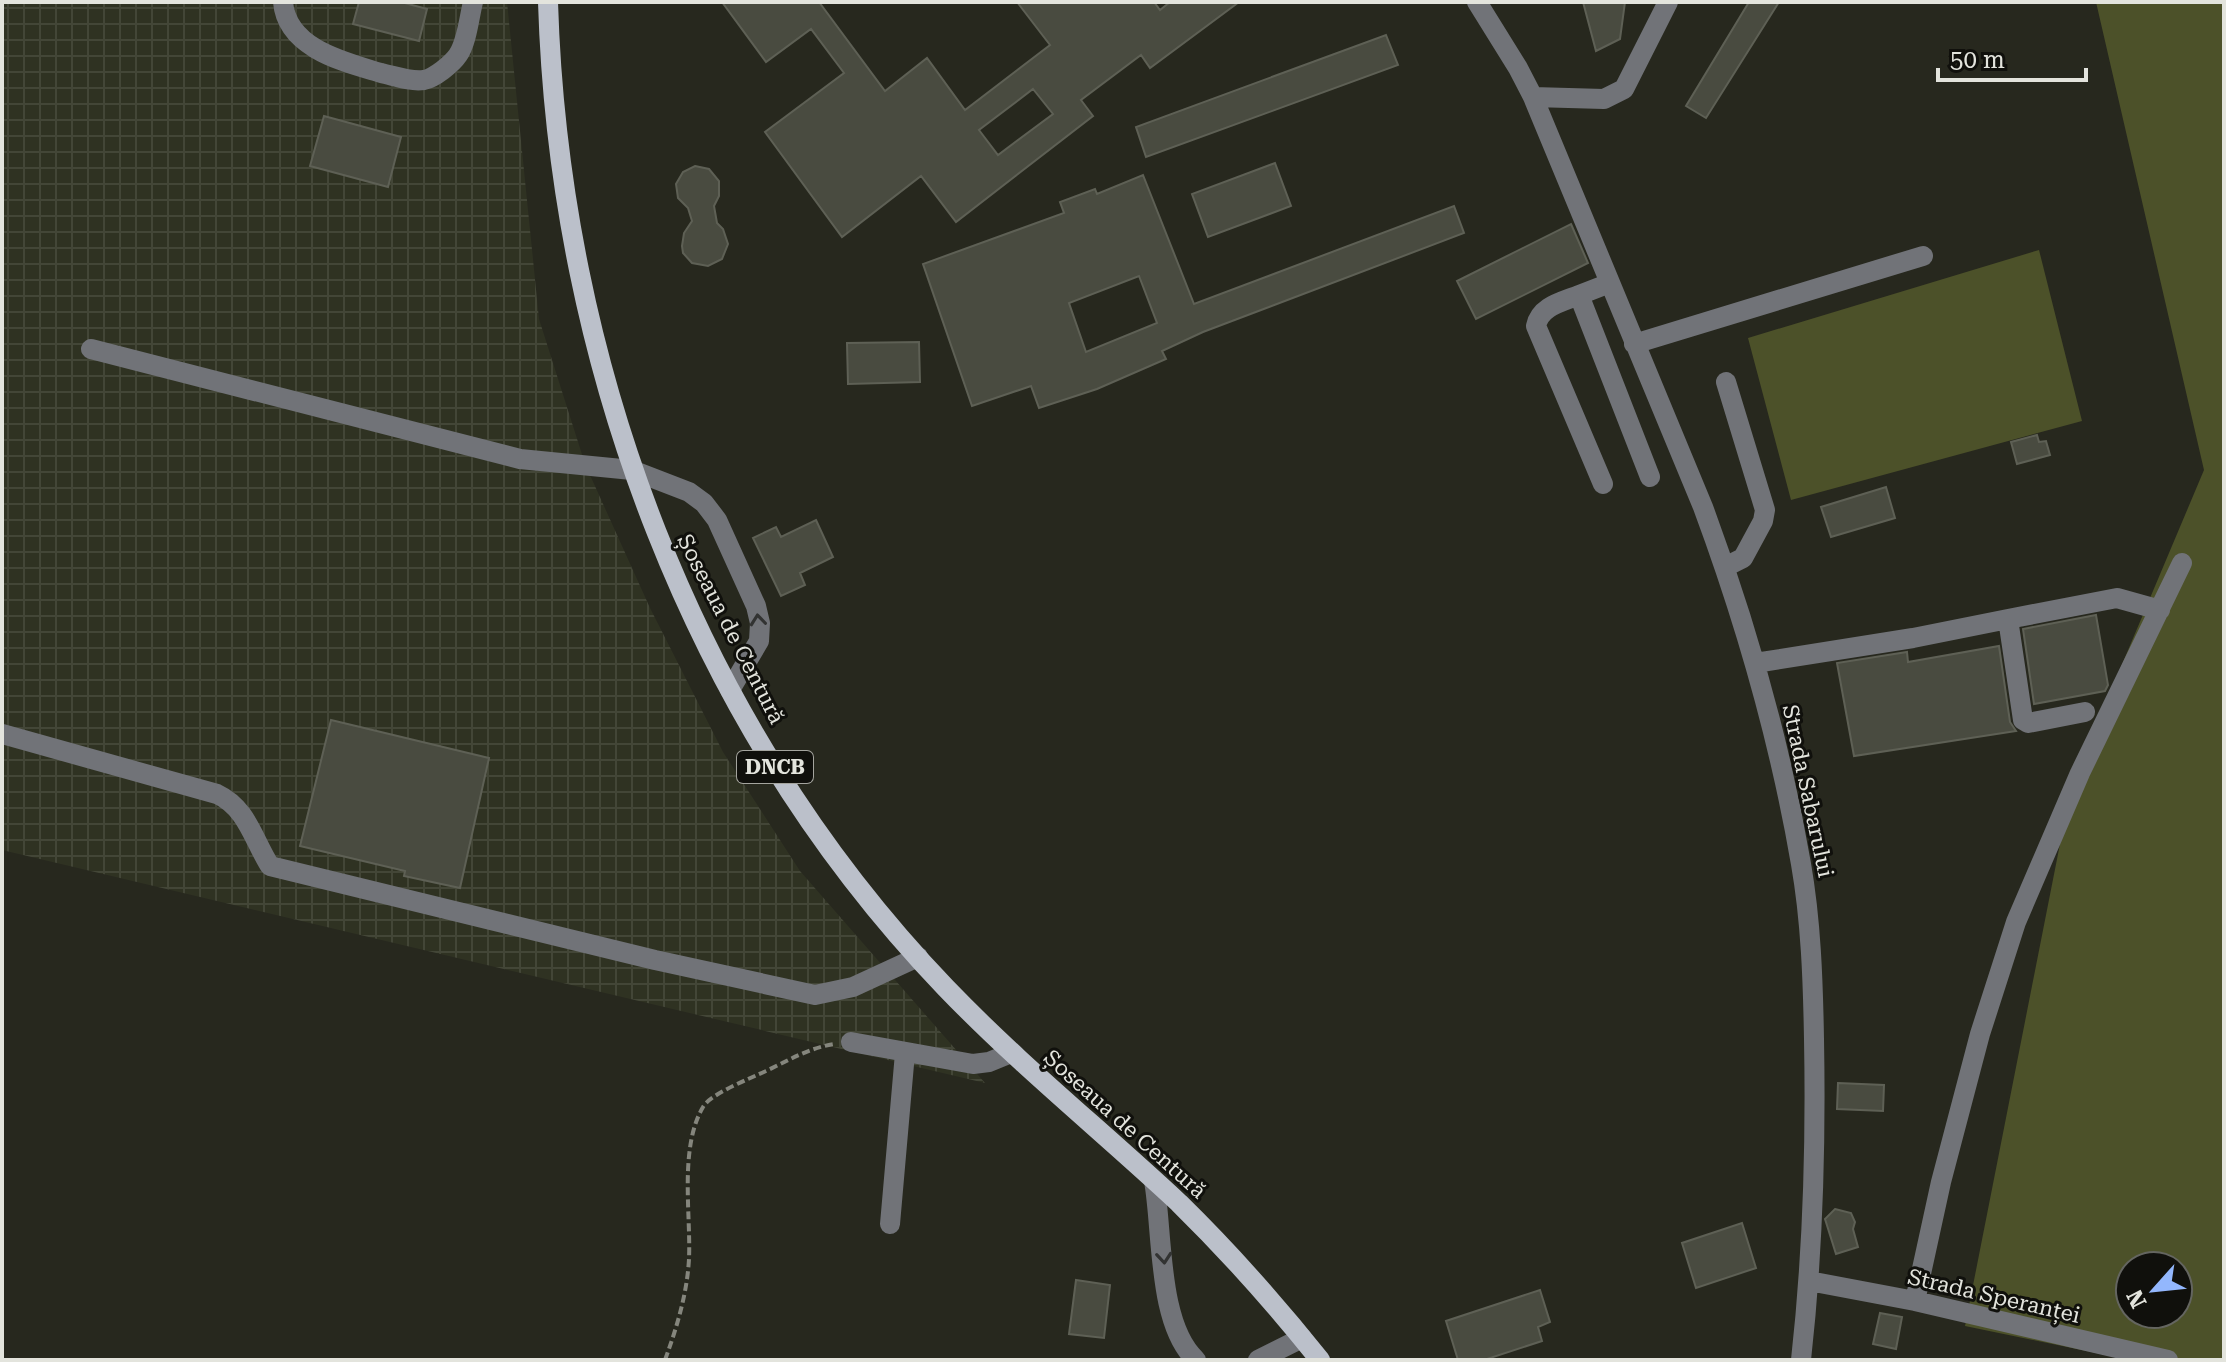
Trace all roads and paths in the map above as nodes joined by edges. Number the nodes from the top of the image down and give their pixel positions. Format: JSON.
{"nodes":[{"id":1,"x":283,"y":2,"type":"edge"},
{"id":2,"x":473,"y":2,"type":"edge"},
{"id":3,"x":548,"y":2,"type":"edge"},
{"id":4,"x":1477,"y":2,"type":"edge"},
{"id":5,"x":1668,"y":2,"type":"edge"},
{"id":6,"x":1533,"y":97,"type":"junction"},
{"id":7,"x":1923,"y":256,"type":"dead end"},
{"id":8,"x":1610,"y":283,"type":"junction"},
{"id":9,"x":1579,"y":295,"type":"junction"},
{"id":10,"x":1634,"y":344,"type":"junction"},
{"id":11,"x":91,"y":349,"type":"dead end"},
{"id":12,"x":1726,"y":382,"type":"dead end"},
{"id":13,"x":632,"y":470,"type":"junction"},
{"id":14,"x":1650,"y":477,"type":"dead end"},
{"id":15,"x":1603,"y":484,"type":"dead end"},
{"id":16,"x":2182,"y":563,"type":"dead end"},
{"id":17,"x":1725,"y":567,"type":"junction"},
{"id":18,"x":2160,"y":610,"type":"junction"},
{"id":19,"x":2008,"y":619,"type":"junction"},
{"id":20,"x":1755,"y":663,"type":"junction"},
{"id":21,"x":730,"y":690,"type":"junction"},
{"id":22,"x":2085,"y":712,"type":"dead end"},
{"id":23,"x":2,"y":734,"type":"edge"},
{"id":24,"x":918,"y":957,"type":"junction"},
{"id":25,"x":851,"y":1042,"type":"joint"},
{"id":26,"x":905,"y":1053,"type":"junction"},
{"id":27,"x":1011,"y":1053,"type":"junction"},
{"id":28,"x":1154,"y":1181,"type":"junction"},
{"id":29,"x":890,"y":1224,"type":"dead end"},
{"id":30,"x":1809,"y":1281,"type":"junction"},
{"id":31,"x":1915,"y":1301,"type":"junction"},
{"id":32,"x":1302,"y":1338,"type":"junction"},
{"id":33,"x":665,"y":1360,"type":"edge"},
{"id":34,"x":1196,"y":1360,"type":"edge"},
{"id":35,"x":1258,"y":1360,"type":"edge"},
{"id":36,"x":1320,"y":1360,"type":"edge"},
{"id":37,"x":1801,"y":1360,"type":"edge"},
{"id":38,"x":2168,"y":1360,"type":"edge"}],
"edges":[{"from":1,"to":2,"type":"street"},
{"from":3,"to":13,"type":"main road","name":"Șoseaua de Centură","number":"DNCB"},
{"from":4,"to":6,"type":"street","name":"Strada Sabarului"},
{"from":5,"to":6,"type":"street"},
{"from":6,"to":8,"type":"street","name":"Strada Sabarului"},
{"from":7,"to":10,"type":"street"},
{"from":8,"to":9,"type":"street"},
{"from":8,"to":10,"type":"street","name":"Strada Sabarului"},
{"from":9,"to":14,"type":"street"},
{"from":9,"to":15,"type":"street"},
{"from":10,"to":17,"type":"street","name":"Strada Sabarului"},
{"from":11,"to":13,"type":"street"},
{"from":12,"to":17,"type":"street"},
{"from":13,"to":21,"type":"main road","name":"Șoseaua de Centură","number":"DNCB"},
{"from":21,"to":13,"type":"street","one_way":true},
{"from":16,"to":18,"type":"street"},
{"from":17,"to":20,"type":"street","name":"Strada Sabarului"},
{"from":18,"to":19,"type":"street"},
{"from":18,"to":31,"type":"street"},
{"from":19,"to":20,"type":"street"},
{"from":19,"to":22,"type":"street"},
{"from":20,"to":30,"type":"street","name":"Strada Sabarului"},
{"from":21,"to":24,"type":"main road","name":"Șoseaua de Centură","number":"DNCB"},
{"from":23,"to":24,"type":"street"},
{"from":24,"to":27,"type":"main road","name":"Șoseaua de Centură","number":"DNCB"},
{"from":25,"to":26,"type":"street"},
{"from":25,"to":33,"type":"path"},
{"from":26,"to":27,"type":"street"},
{"from":26,"to":29,"type":"street"},
{"from":27,"to":28,"type":"main road","name":"Șoseaua de Centură","number":"DNCB"},
{"from":28,"to":32,"type":"main road","name":"Șoseaua de Centură","number":"DNCB"},
{"from":28,"to":34,"type":"street","one_way":true},
{"from":30,"to":31,"type":"street","name":"Strada Speranței"},
{"from":30,"to":37,"type":"street","name":"Strada Sabarului"},
{"from":31,"to":38,"type":"street","name":"Strada Speranței"},
{"from":32,"to":35,"type":"street"},
{"from":32,"to":36,"type":"main road","name":"Șoseaua de Centură","number":"DNCB"}]}
